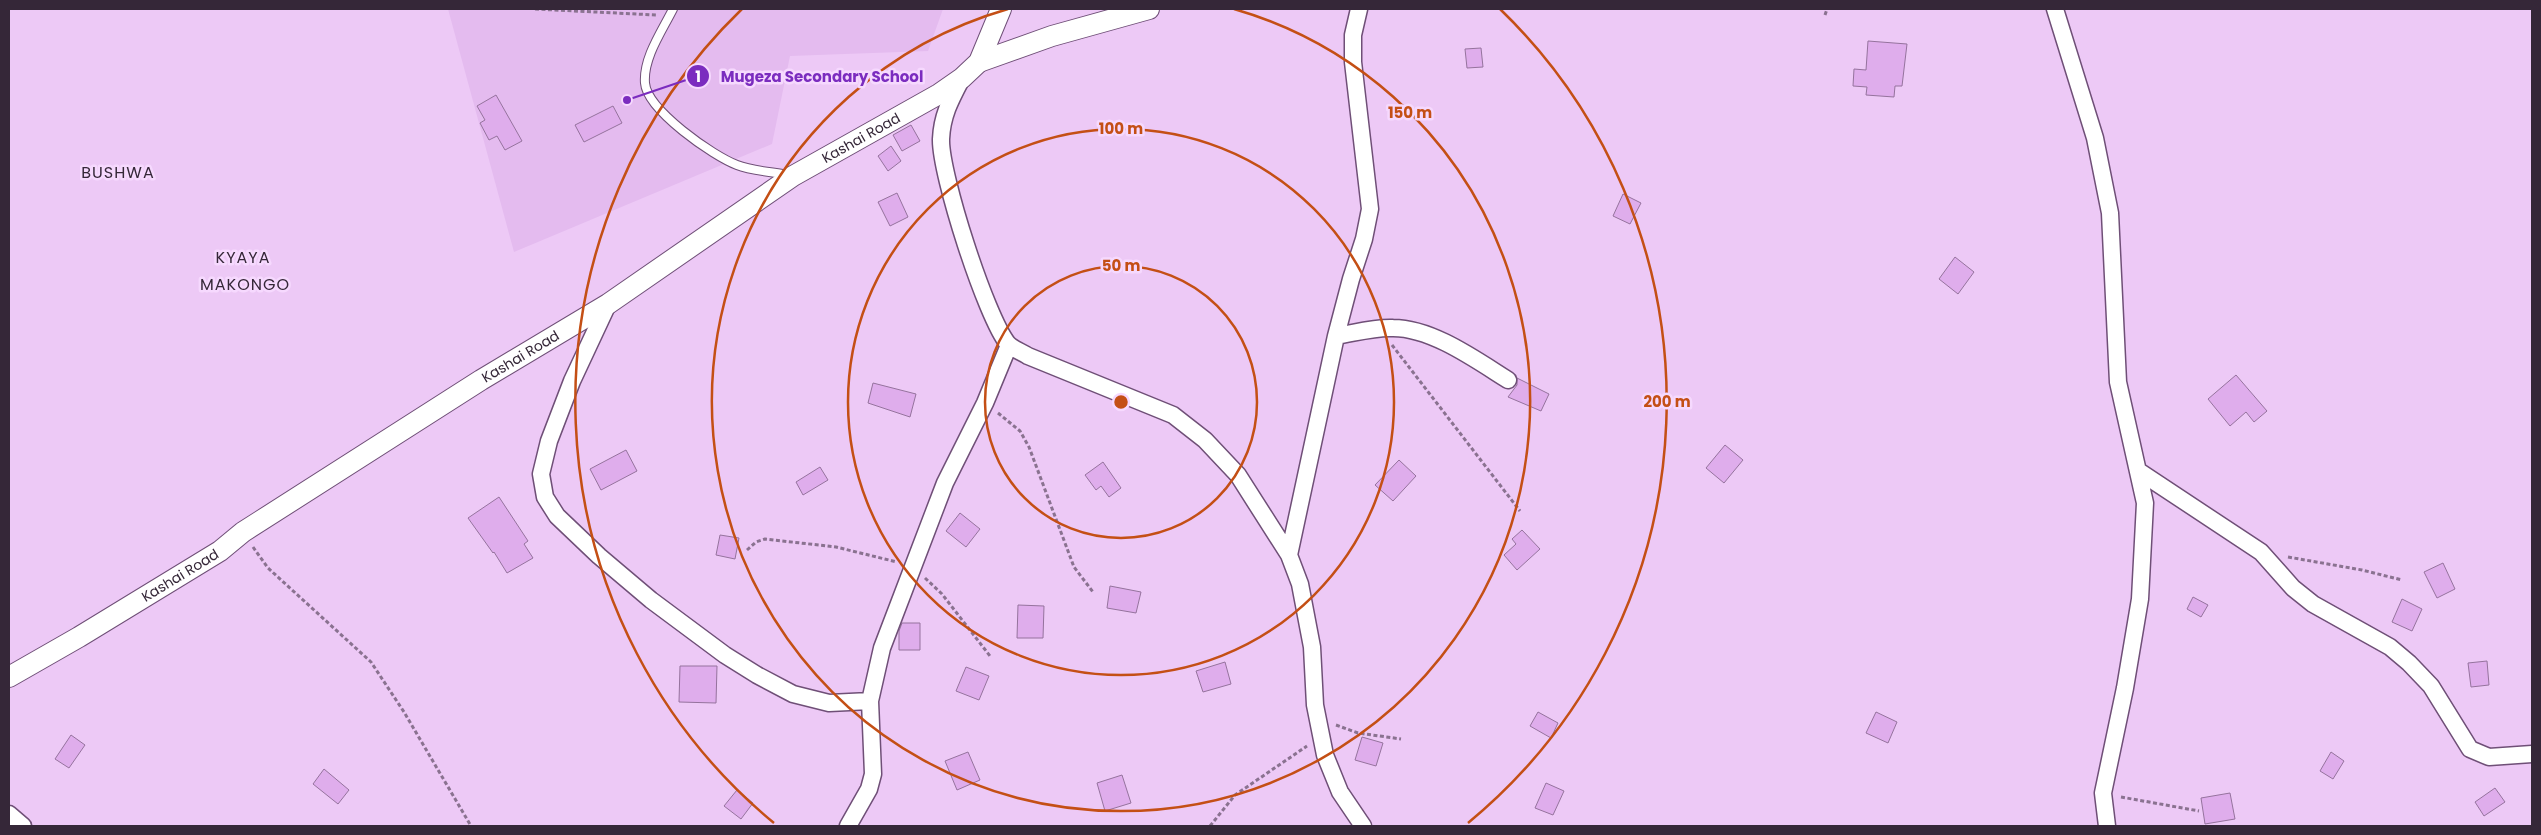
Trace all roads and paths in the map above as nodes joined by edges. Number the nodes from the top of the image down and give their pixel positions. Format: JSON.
{"nodes":[{"id":1,"x":535,"y":9,"type":"edge"},
{"id":2,"x":1001,"y":9,"type":"edge"},
{"id":3,"x":1149,"y":9,"type":"edge"},
{"id":4,"x":1359,"y":9,"type":"edge"},
{"id":5,"x":1827,"y":9,"type":"edge"},
{"id":6,"x":2055,"y":9,"type":"edge"},
{"id":7,"x":671,"y":12,"type":"edge"},
{"id":8,"x":1825,"y":15,"type":"dead end"},
{"id":9,"x":979,"y":62,"type":"junction"},
{"id":10,"x":962,"y":78,"type":"junction"},
{"id":11,"x":793,"y":176,"type":"junction"},
{"id":12,"x":608,"y":304,"type":"junction"},
{"id":13,"x":1379,"y":328,"type":"junction"},
{"id":14,"x":1336,"y":336,"type":"junction"},
{"id":15,"x":1009,"y":345,"type":"junction"},
{"id":16,"x":1508,"y":380,"type":"dead end"},
{"id":17,"x":985,"y":403,"type":"junction"},
{"id":18,"x":2140,"y":472,"type":"junction"},
{"id":19,"x":1520,"y":511,"type":"dead end"},
{"id":20,"x":243,"y":532,"type":"junction"},
{"id":21,"x":747,"y":550,"type":"dead end"},
{"id":22,"x":2261,"y":552,"type":"junction"},
{"id":23,"x":1289,"y":556,"type":"junction"},
{"id":24,"x":915,"y":567,"type":"junction"},
{"id":25,"x":2402,"y":580,"type":"dead end"},
{"id":26,"x":1093,"y":592,"type":"dead end"},
{"id":27,"x":990,"y":656,"type":"dead end"},
{"id":28,"x":9,"y":677,"type":"edge"},
{"id":29,"x":870,"y":701,"type":"junction"},
{"id":30,"x":1318,"y":716,"type":"junction"},
{"id":31,"x":1322,"y":736,"type":"junction"},
{"id":32,"x":1401,"y":739,"type":"dead end"},
{"id":33,"x":2532,"y":754,"type":"edge"},
{"id":34,"x":2103,"y":793,"type":"junction"},
{"id":35,"x":2199,"y":811,"type":"dead end"},
{"id":36,"x":9,"y":814,"type":"edge"},
{"id":37,"x":23,"y":826,"type":"edge"},
{"id":38,"x":471,"y":826,"type":"edge"},
{"id":39,"x":848,"y":826,"type":"edge"},
{"id":40,"x":1210,"y":826,"type":"edge"},
{"id":41,"x":1363,"y":826,"type":"edge"},
{"id":42,"x":2107,"y":826,"type":"edge"}],
"edges":[{"from":1,"to":7,"type":"path"},
{"from":2,"to":9,"type":"street","name":"Kashai Road"},
{"from":3,"to":9,"type":"street"},
{"from":4,"to":14,"type":"street"},
{"from":5,"to":8,"type":"path"},
{"from":6,"to":18,"type":"street"},
{"from":7,"to":11,"type":"lane"},
{"from":9,"to":10,"type":"street","name":"Kashai Road"},
{"from":10,"to":11,"type":"street","name":"Kashai Road"},
{"from":10,"to":15,"type":"street"},
{"from":11,"to":12,"type":"street","name":"Kashai Road"},
{"from":12,"to":20,"type":"street","name":"Kashai Road"},
{"from":12,"to":29,"type":"street"},
{"from":13,"to":14,"type":"street"},
{"from":13,"to":16,"type":"street"},
{"from":13,"to":19,"type":"path"},
{"from":14,"to":23,"type":"street"},
{"from":15,"to":17,"type":"street"},
{"from":15,"to":23,"type":"street"},
{"from":17,"to":24,"type":"street"},
{"from":17,"to":26,"type":"path"},
{"from":18,"to":22,"type":"street"},
{"from":18,"to":34,"type":"street"},
{"from":20,"to":28,"type":"street","name":"Kashai Road"},
{"from":20,"to":38,"type":"path"},
{"from":21,"to":24,"type":"path"},
{"from":22,"to":25,"type":"path"},
{"from":22,"to":33,"type":"street"},
{"from":23,"to":30,"type":"street"},
{"from":24,"to":27,"type":"path"},
{"from":24,"to":29,"type":"street"},
{"from":29,"to":39,"type":"street"},
{"from":30,"to":31,"type":"street"},
{"from":30,"to":32,"type":"path"},
{"from":31,"to":40,"type":"path"},
{"from":31,"to":41,"type":"street"},
{"from":34,"to":35,"type":"path"},
{"from":34,"to":42,"type":"street"},
{"from":36,"to":37,"type":"street"}]}
